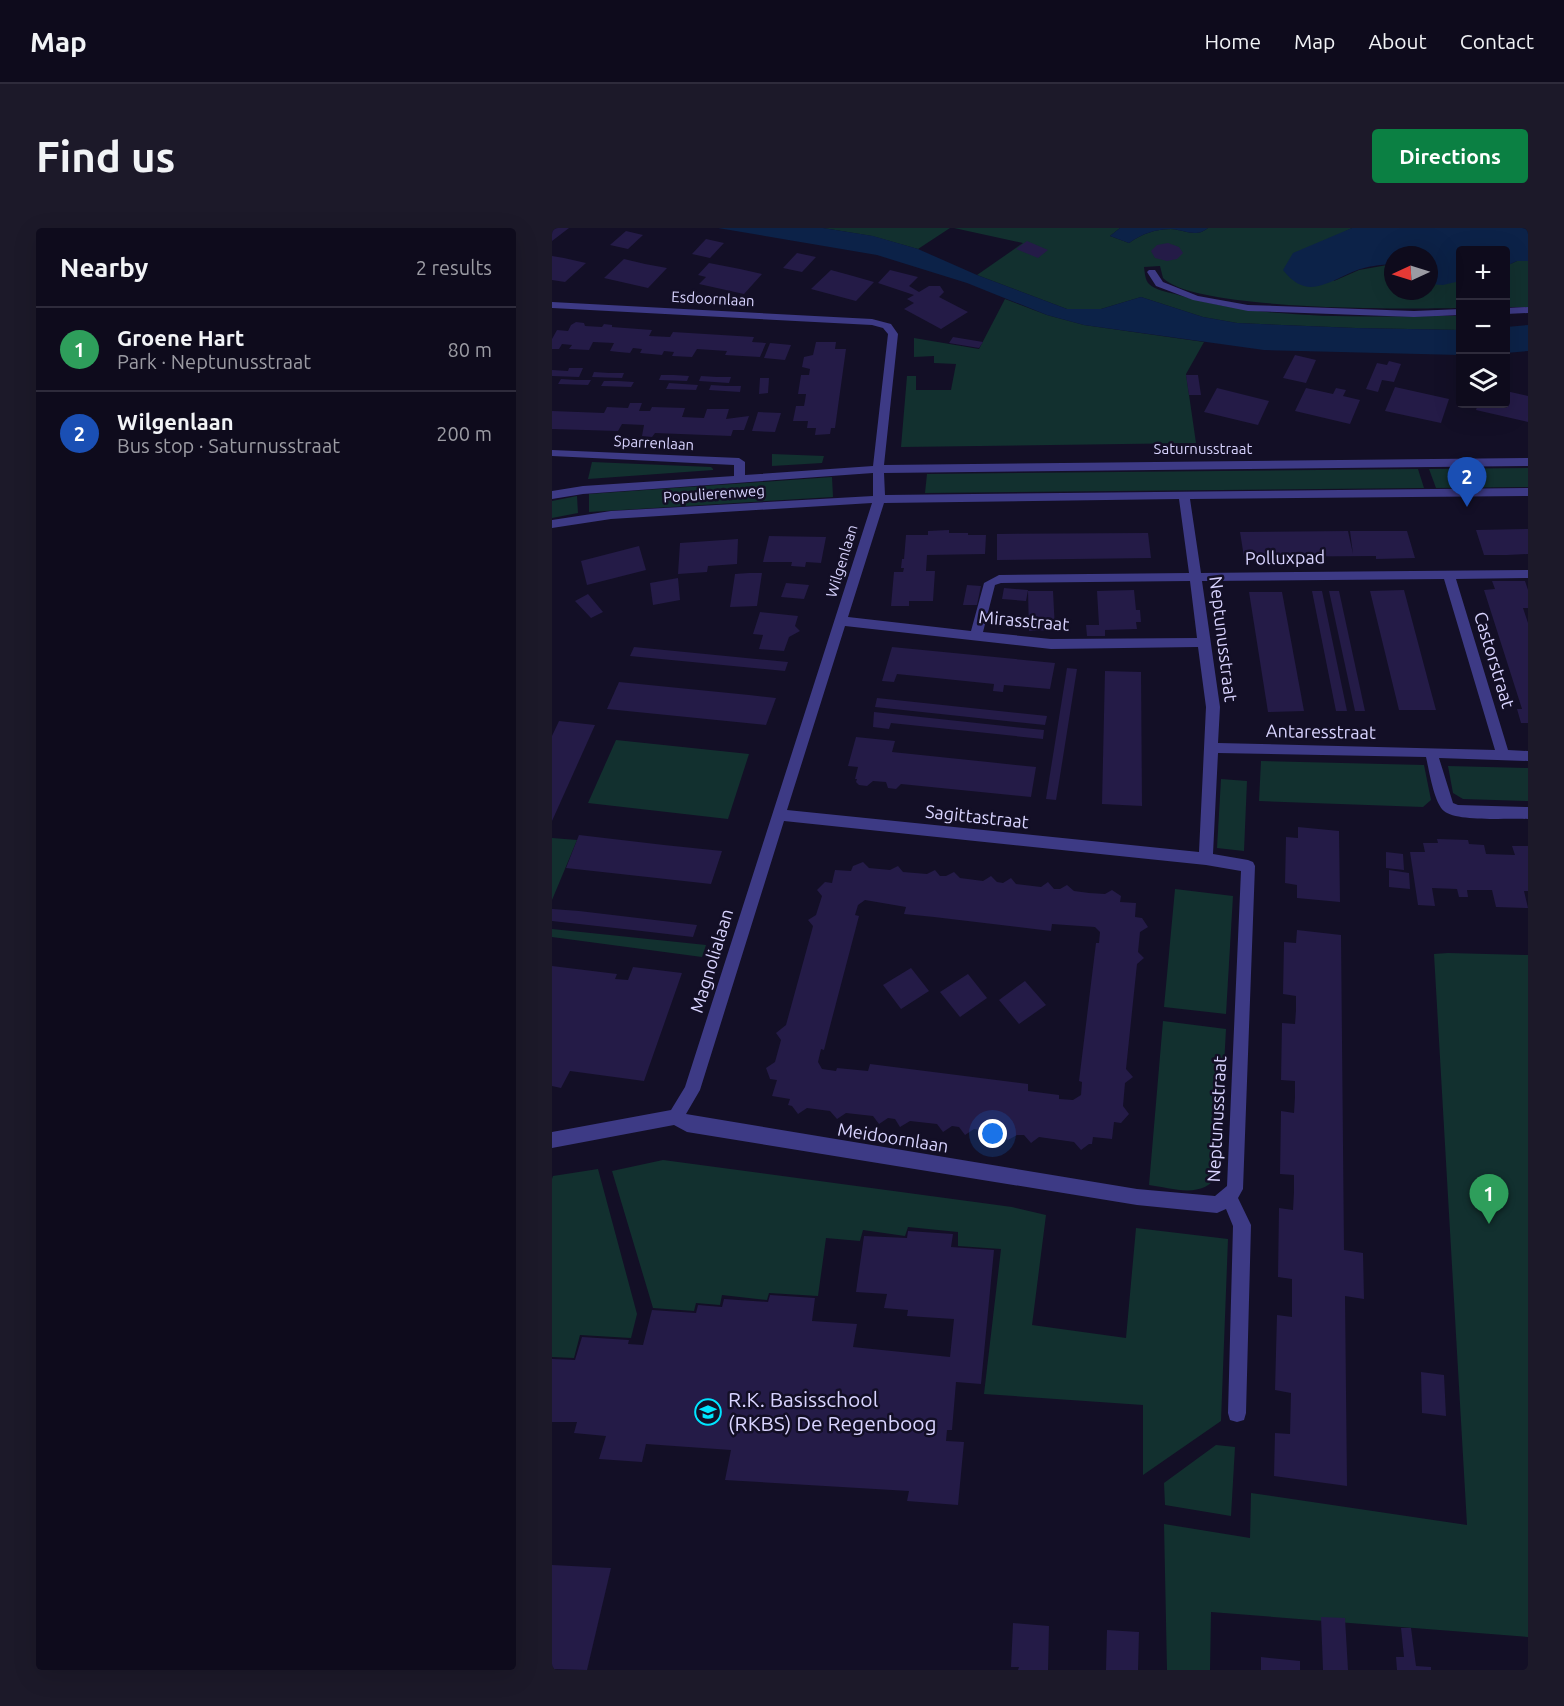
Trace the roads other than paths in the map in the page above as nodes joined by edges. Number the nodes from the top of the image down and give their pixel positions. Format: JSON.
{"nodes":[{"id":1,"x":1152,"y":272,"type":"dead end"},
{"id":2,"x":552,"y":304,"type":"edge"},
{"id":3,"x":1528,"y":310,"type":"edge"},
{"id":4,"x":1510,"y":311,"type":"edge"},
{"id":5,"x":1456,"y":312,"type":"edge"},
{"id":6,"x":872,"y":322,"type":"joint"},
{"id":7,"x":552,"y":453,"type":"edge"},
{"id":8,"x":1528,"y":462,"type":"edge"},
{"id":9,"x":878,"y":469,"type":"junction"},
{"id":10,"x":740,"y":478,"type":"junction"},
{"id":11,"x":1528,"y":492,"type":"edge"},
{"id":12,"x":552,"y":495,"type":"edge"},
{"id":13,"x":1184,"y":496,"type":"junction"},
{"id":14,"x":879,"y":499,"type":"junction"},
{"id":15,"x":552,"y":524,"type":"edge"},
{"id":16,"x":1528,"y":574,"type":"edge"},
{"id":17,"x":1449,"y":575,"type":"junction"},
{"id":18,"x":1195,"y":578,"type":"junction"},
{"id":19,"x":841,"y":621,"type":"junction"},
{"id":20,"x":976,"y":636,"type":"junction"},
{"id":21,"x":1204,"y":642,"type":"junction"},
{"id":22,"x":1210,"y":748,"type":"junction"},
{"id":23,"x":1431,"y":753,"type":"junction"},
{"id":24,"x":1503,"y":755,"type":"junction"},
{"id":25,"x":1528,"y":756,"type":"edge"},
{"id":26,"x":1528,"y":813,"type":"edge"},
{"id":27,"x":780,"y":815,"type":"junction"},
{"id":28,"x":1170,"y":856,"type":"joint"},
{"id":29,"x":1206,"y":859,"type":"junction"},
{"id":30,"x":676,"y":1117,"type":"junction"},
{"id":31,"x":552,"y":1140,"type":"edge"},
{"id":32,"x":1229,"y":1197,"type":"junction"},
{"id":33,"x":1237,"y":1413,"type":"dead end"}],
"edges":[{"from":1,"to":5,"type":"street"},
{"from":2,"to":6,"type":"street","name":"Esdoornlaan"},
{"from":3,"to":4,"type":"street"},
{"from":6,"to":9,"type":"street","name":"Wilgenlaan"},
{"from":7,"to":10,"type":"street","name":"Sparrenlaan"},
{"from":8,"to":9,"type":"street","name":"Saturnusstraat"},
{"from":9,"to":10,"type":"street","name":"Populierenweg"},
{"from":9,"to":14,"type":"street","name":"Wilgenlaan"},
{"from":10,"to":12,"type":"street","name":"Populierenweg"},
{"from":11,"to":13,"type":"street"},
{"from":13,"to":14,"type":"street"},
{"from":13,"to":18,"type":"street","name":"Neptunusstraat"},
{"from":14,"to":15,"type":"street","name":"Populierenweg"},
{"from":14,"to":19,"type":"street","name":"Wilgenlaan"},
{"from":16,"to":17,"type":"street","name":"Polluxpad"},
{"from":17,"to":18,"type":"street","name":"Polluxpad"},
{"from":17,"to":24,"type":"street","name":"Castorstraat"},
{"from":18,"to":20,"type":"street","name":"Polluxpad"},
{"from":18,"to":21,"type":"street","name":"Neptunusstraat"},
{"from":19,"to":20,"type":"street","name":"Mirasstraat"},
{"from":19,"to":27,"type":"street","name":"Wilgenlaan"},
{"from":20,"to":21,"type":"street","name":"Mirasstraat"},
{"from":21,"to":22,"type":"street","name":"Neptunusstraat"},
{"from":22,"to":23,"type":"street","name":"Antaresstraat"},
{"from":22,"to":29,"type":"street","name":"Neptunusstraat"},
{"from":23,"to":24,"type":"street","name":"Antaresstraat"},
{"from":23,"to":26,"type":"street"},
{"from":24,"to":25,"type":"street","name":"Antaresstraat"},
{"from":27,"to":28,"type":"street","name":"Sagittastraat"},
{"from":27,"to":30,"type":"street","name":"Magnolialaan"},
{"from":28,"to":29,"type":"street","name":"Neptunusstraat"},
{"from":29,"to":32,"type":"street","name":"Neptunusstraat"},
{"from":30,"to":31,"type":"street","name":"Meidoornlaan"},
{"from":30,"to":32,"type":"street","name":"Meidoornlaan"},
{"from":32,"to":33,"type":"street","name":"Neptunusstraat"}]}
